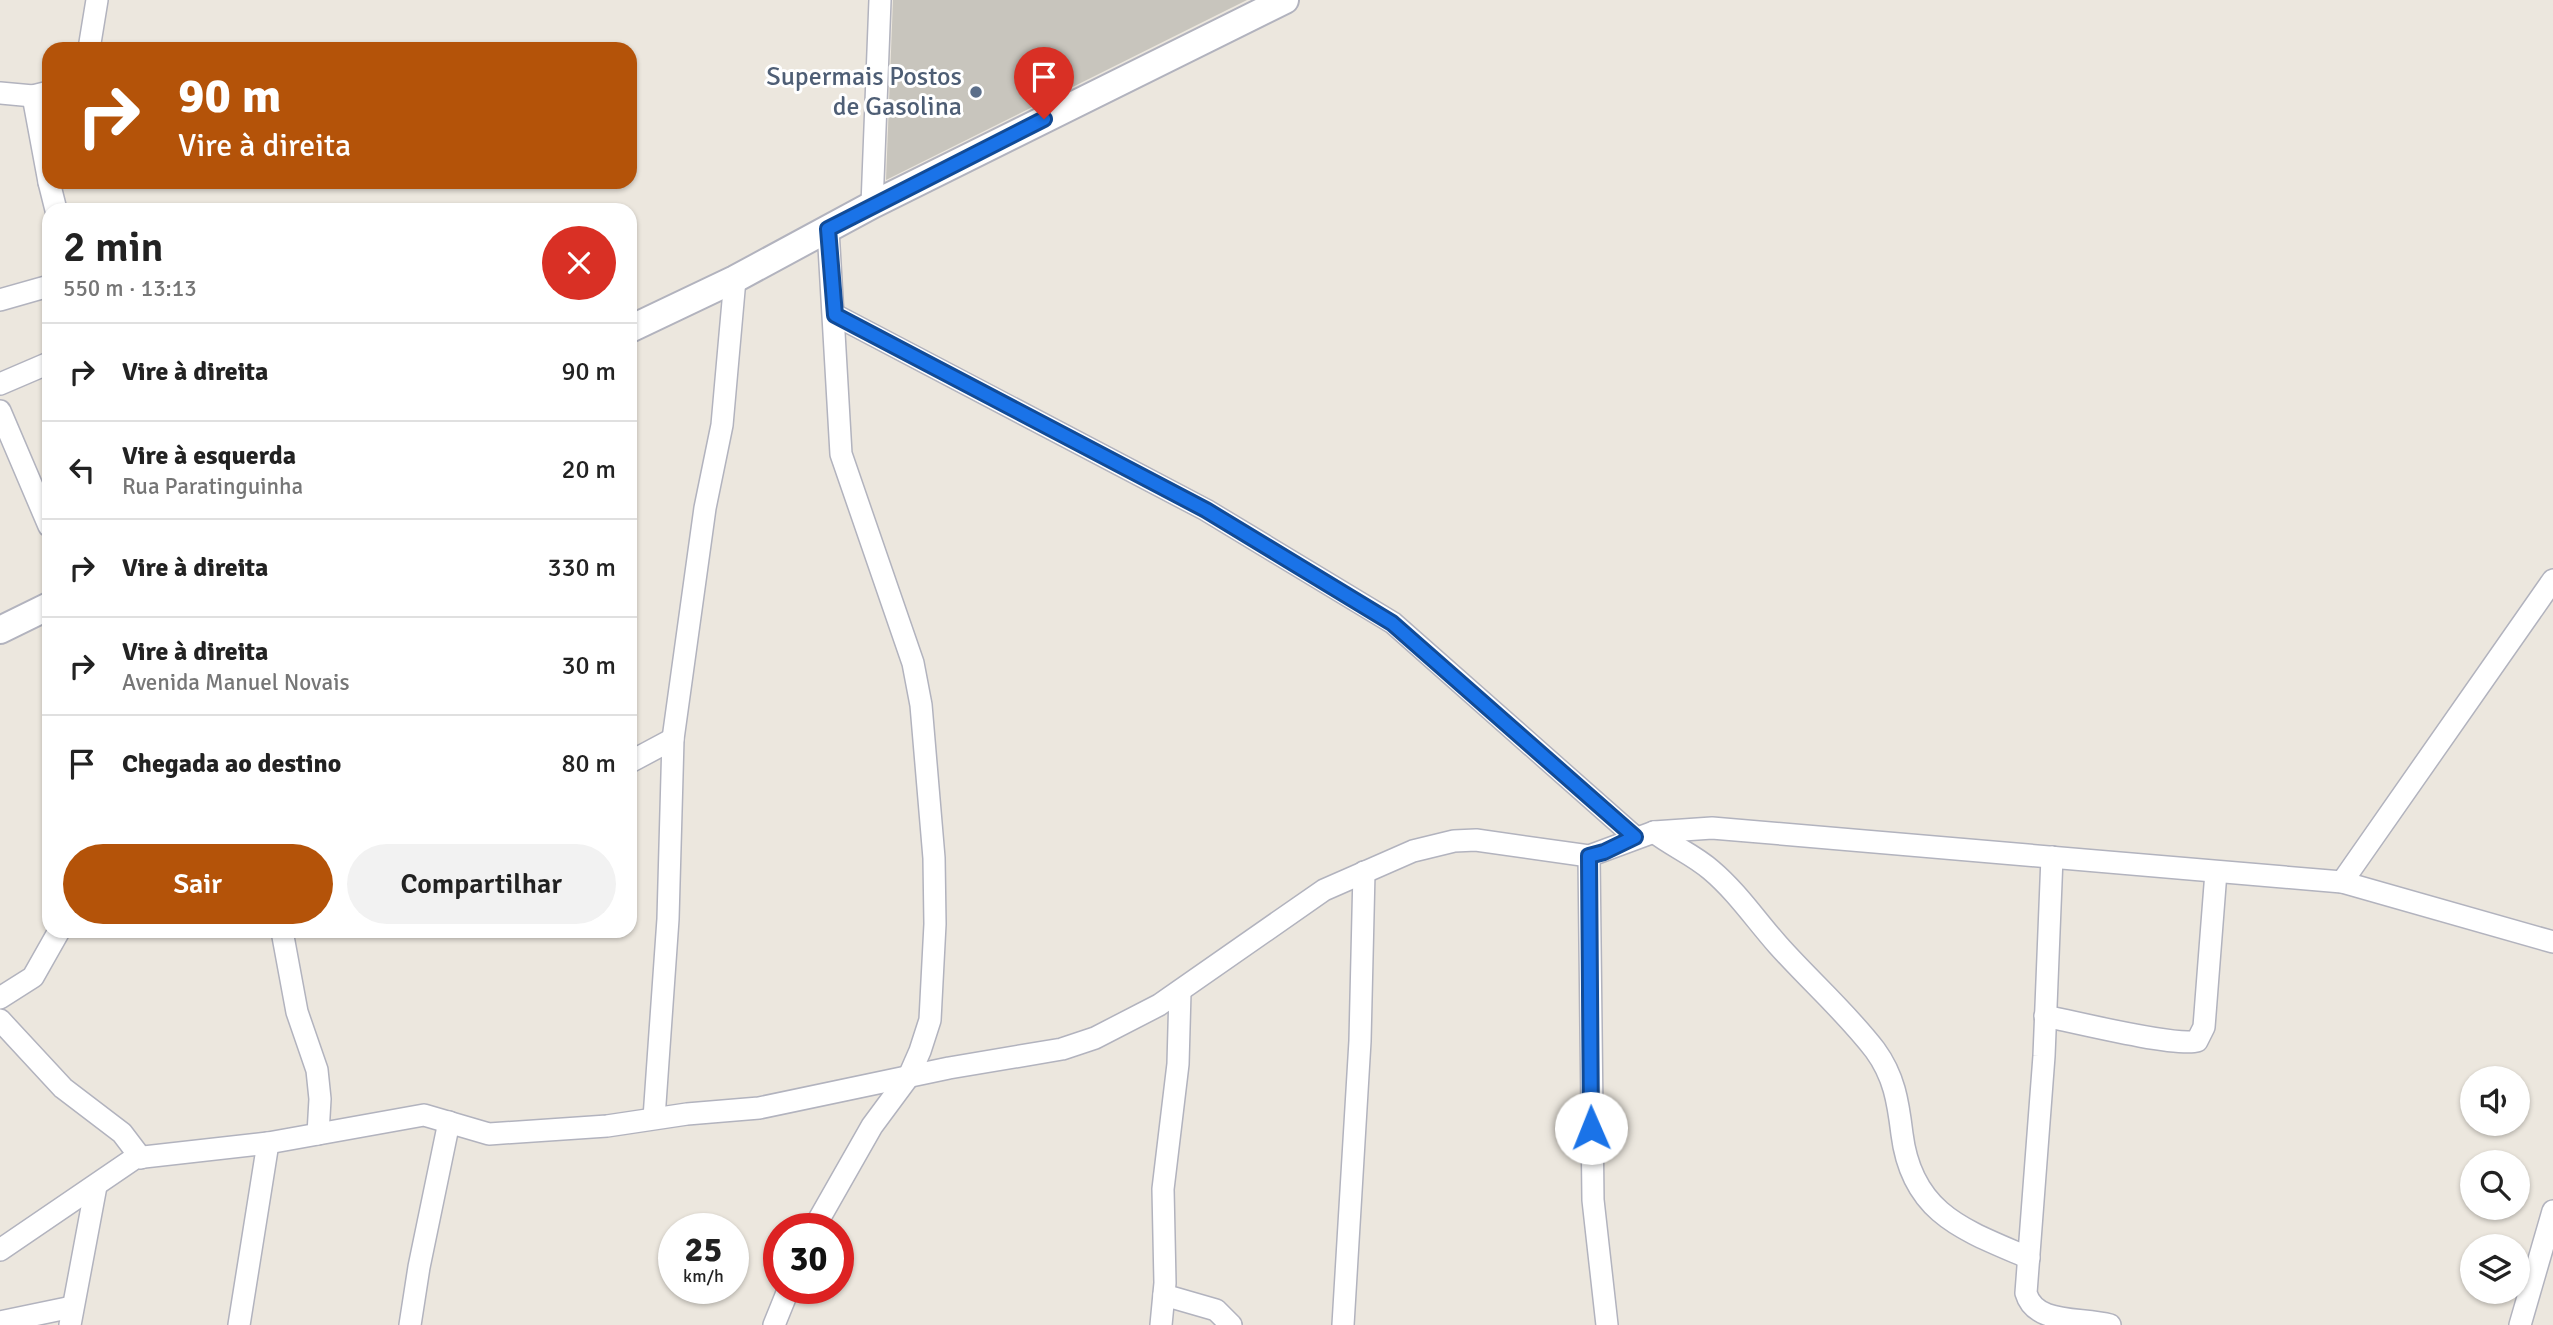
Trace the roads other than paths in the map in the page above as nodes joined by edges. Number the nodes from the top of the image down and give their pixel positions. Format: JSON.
{"nodes":[{"id":1,"x":97,"y":0,"type":"edge"},
{"id":2,"x":880,"y":0,"type":"edge"},
{"id":3,"x":1285,"y":0,"type":"edge"},
{"id":4,"x":90,"y":42,"type":"edge"},
{"id":5,"x":0,"y":93,"type":"edge"},
{"id":6,"x":41,"y":94,"type":"edge"},
{"id":7,"x":872,"y":205,"type":"junction"},
{"id":8,"x":828,"y":229,"type":"junction"},
{"id":9,"x":735,"y":279,"type":"junction"},
{"id":10,"x":42,"y":288,"type":"edge"},
{"id":11,"x":0,"y":300,"type":"edge"},
{"id":12,"x":835,"y":315,"type":"junction"},
{"id":13,"x":637,"y":326,"type":"edge"},
{"id":14,"x":42,"y":366,"type":"edge"},
{"id":15,"x":0,"y":384,"type":"edge"},
{"id":16,"x":0,"y":411,"type":"edge"},
{"id":17,"x":42,"y":510,"type":"edge"},
{"id":18,"x":2553,"y":580,"type":"edge"},
{"id":19,"x":42,"y":609,"type":"edge"},
{"id":20,"x":0,"y":630,"type":"edge"},
{"id":21,"x":673,"y":739,"type":"junction"},
{"id":22,"x":637,"y":758,"type":"edge"},
{"id":23,"x":1644,"y":834,"type":"junction"},
{"id":24,"x":1589,"y":856,"type":"junction"},
{"id":25,"x":2052,"y":857,"type":"junction"},
{"id":26,"x":1364,"y":872,"type":"junction"},
{"id":27,"x":2216,"y":872,"type":"junction"},
{"id":28,"x":2342,"y":882,"type":"junction"},
{"id":29,"x":55,"y":938,"type":"edge"},
{"id":30,"x":283,"y":938,"type":"edge"},
{"id":31,"x":2553,"y":942,"type":"edge"},
{"id":32,"x":1180,"y":992,"type":"junction"},
{"id":33,"x":0,"y":998,"type":"edge"},
{"id":34,"x":2045,"y":1016,"type":"junction"},
{"id":35,"x":0,"y":1020,"type":"edge"},
{"id":36,"x":909,"y":1076,"type":"junction"},
{"id":37,"x":654,"y":1118,"type":"junction"},
{"id":38,"x":449,"y":1122,"type":"junction"},
{"id":39,"x":318,"y":1134,"type":"junction"},
{"id":40,"x":268,"y":1143,"type":"junction"},
{"id":41,"x":141,"y":1158,"type":"junction"},
{"id":42,"x":96,"y":1186,"type":"junction"},
{"id":43,"x":2553,"y":1211,"type":"edge"},
{"id":44,"x":823,"y":1213,"type":"edge"},
{"id":45,"x":0,"y":1250,"type":"edge"},
{"id":46,"x":2029,"y":1258,"type":"junction"},
{"id":47,"x":1164,"y":1295,"type":"junction"},
{"id":48,"x":783,"y":1304,"type":"edge"},
{"id":49,"x":71,"y":1316,"type":"edge"},
{"id":50,"x":0,"y":1322,"type":"edge"},
{"id":51,"x":239,"y":1325,"type":"edge"},
{"id":52,"x":410,"y":1325,"type":"edge"},
{"id":53,"x":774,"y":1325,"type":"edge"},
{"id":54,"x":1161,"y":1325,"type":"edge"},
{"id":55,"x":1231,"y":1325,"type":"edge"},
{"id":56,"x":1343,"y":1325,"type":"edge"},
{"id":57,"x":1607,"y":1325,"type":"edge"},
{"id":58,"x":2110,"y":1325,"type":"edge"},
{"id":59,"x":2520,"y":1325,"type":"edge"}],
"edges":[{"from":1,"to":4,"type":"street"},
{"from":2,"to":7,"type":"street"},
{"from":3,"to":7,"type":"street"},
{"from":5,"to":6,"type":"street"},
{"from":7,"to":8,"type":"street"},
{"from":8,"to":9,"type":"street"},
{"from":8,"to":12,"type":"street"},
{"from":9,"to":13,"type":"street"},
{"from":9,"to":21,"type":"street"},
{"from":10,"to":11,"type":"street"},
{"from":12,"to":23,"type":"street"},
{"from":12,"to":36,"type":"street"},
{"from":14,"to":15,"type":"street"},
{"from":16,"to":17,"type":"street"},
{"from":18,"to":28,"type":"street"},
{"from":19,"to":20,"type":"street"},
{"from":21,"to":22,"type":"street"},
{"from":21,"to":37,"type":"street"},
{"from":23,"to":24,"type":"street"},
{"from":23,"to":25,"type":"street"},
{"from":23,"to":46,"type":"street"},
{"from":24,"to":26,"type":"street"},
{"from":24,"to":57,"type":"street"},
{"from":25,"to":27,"type":"street"},
{"from":25,"to":34,"type":"street"},
{"from":26,"to":32,"type":"street"},
{"from":26,"to":56,"type":"street"},
{"from":27,"to":28,"type":"street"},
{"from":27,"to":34,"type":"street"},
{"from":28,"to":31,"type":"street"},
{"from":29,"to":33,"type":"street"},
{"from":30,"to":39,"type":"street"},
{"from":32,"to":36,"type":"street"},
{"from":32,"to":47,"type":"street"},
{"from":34,"to":46,"type":"street"},
{"from":35,"to":41,"type":"street"},
{"from":36,"to":37,"type":"street"},
{"from":36,"to":44,"type":"street"},
{"from":37,"to":38,"type":"street"},
{"from":38,"to":39,"type":"street"},
{"from":38,"to":52,"type":"street"},
{"from":39,"to":40,"type":"street"},
{"from":40,"to":41,"type":"street"},
{"from":40,"to":51,"type":"street"},
{"from":41,"to":42,"type":"street"},
{"from":42,"to":45,"type":"street"},
{"from":42,"to":49,"type":"street"},
{"from":43,"to":59,"type":"street"},
{"from":46,"to":58,"type":"street"},
{"from":47,"to":54,"type":"street"},
{"from":47,"to":55,"type":"street"},
{"from":48,"to":53,"type":"street"},
{"from":49,"to":50,"type":"street"}]}
